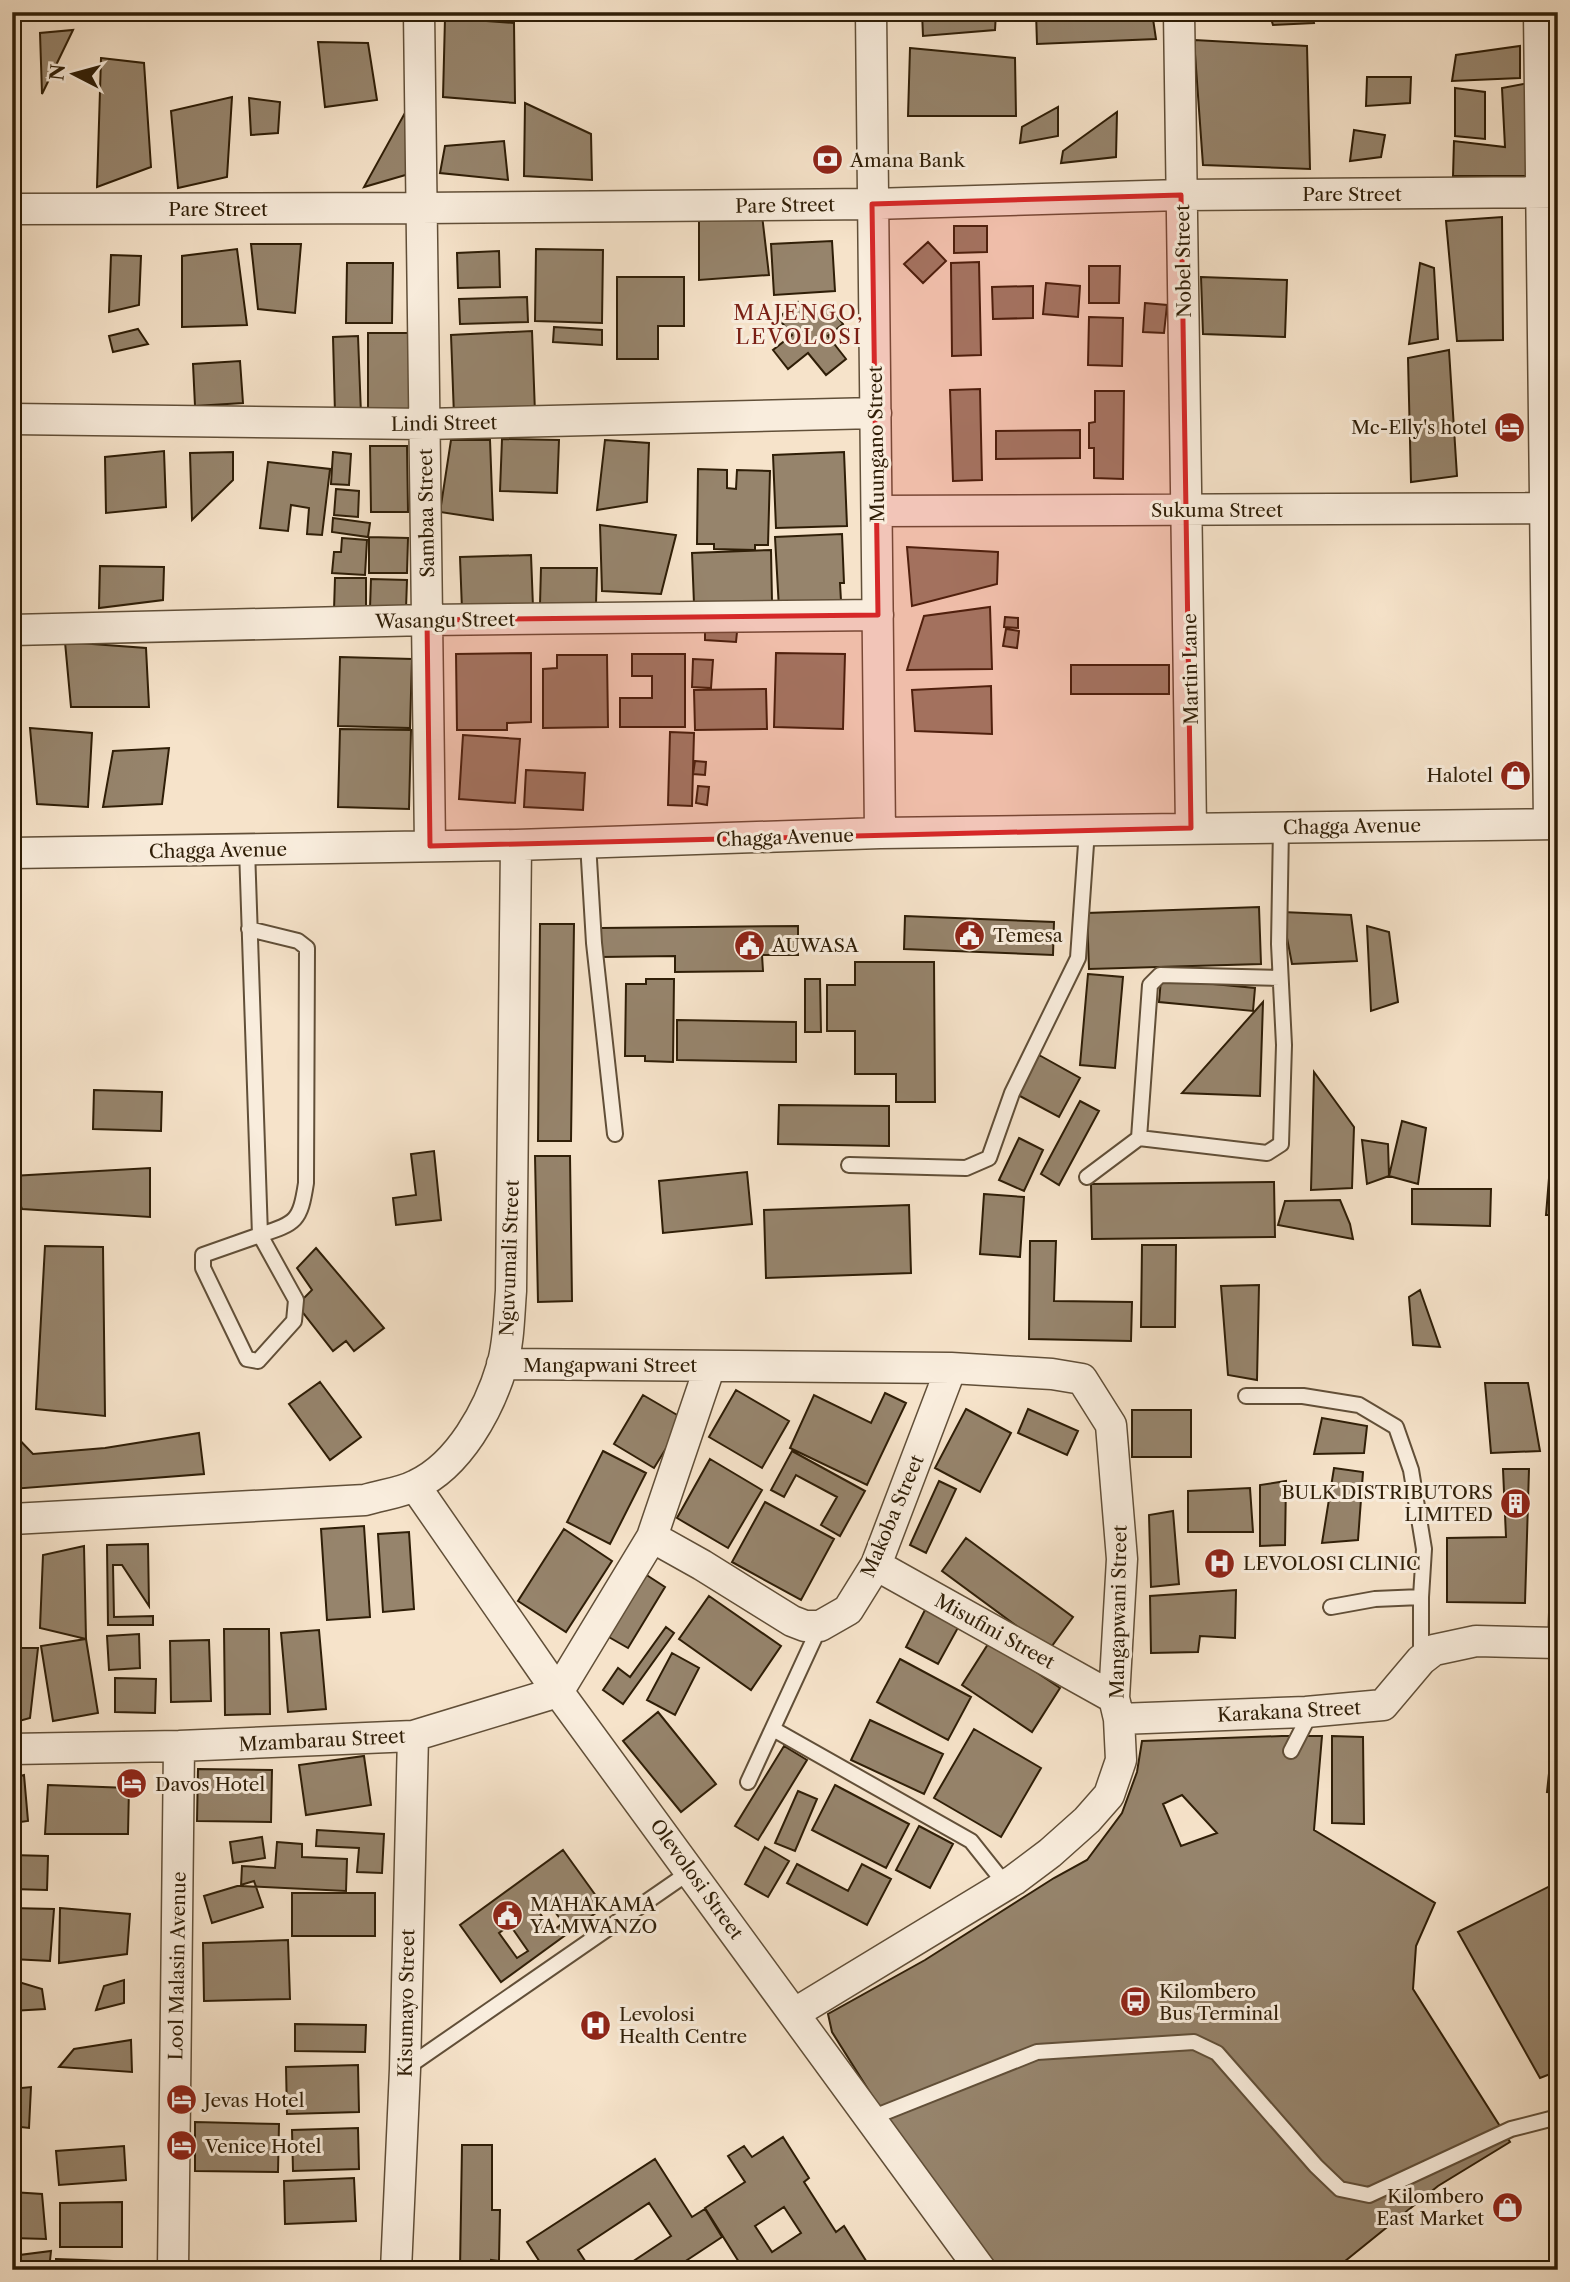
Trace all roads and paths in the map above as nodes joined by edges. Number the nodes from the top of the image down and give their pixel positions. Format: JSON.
{"nodes":[{"id":1,"x":419,"y":12,"type":"edge"},
{"id":2,"x":871,"y":12,"type":"edge"},
{"id":3,"x":1179,"y":12,"type":"edge"},
{"id":4,"x":1539,"y":12,"type":"edge"},
{"id":5,"x":1550,"y":192,"type":"edge"},
{"id":6,"x":1181,"y":195,"type":"junction"},
{"id":7,"x":872,"y":204,"type":"junction"},
{"id":8,"x":421,"y":208,"type":"junction"},
{"id":9,"x":12,"y":209,"type":"edge"},
{"id":10,"x":876,"y":413,"type":"junction"},
{"id":11,"x":12,"y":419,"type":"edge"},
{"id":12,"x":425,"y":424,"type":"junction"},
{"id":13,"x":1552,"y":508,"type":"edge"},
{"id":14,"x":1188,"y":510,"type":"junction"},
{"id":15,"x":877,"y":511,"type":"junction"},
{"id":16,"x":878,"y":615,"type":"junction"},
{"id":17,"x":427,"y":620,"type":"junction"},
{"id":18,"x":12,"y":630,"type":"edge"},
{"id":19,"x":1553,"y":823,"type":"edge"},
{"id":20,"x":1281,"y":827,"type":"junction"},
{"id":21,"x":1191,"y":828,"type":"junction"},
{"id":22,"x":1087,"y":830,"type":"junction"},
{"id":23,"x":880,"y":834,"type":"junction"},
{"id":24,"x":588,"y":843,"type":"junction"},
{"id":25,"x":516,"y":845,"type":"junction"},
{"id":26,"x":430,"y":846,"type":"junction"},
{"id":27,"x":247,"y":849,"type":"junction"},
{"id":28,"x":12,"y":853,"type":"edge"},
{"id":29,"x":249,"y":929,"type":"junction"},
{"id":30,"x":1280,"y":978,"type":"junction"},
{"id":31,"x":615,"y":1134,"type":"dead end"},
{"id":32,"x":1139,"y":1138,"type":"junction"},
{"id":33,"x":849,"y":1165,"type":"dead end"},
{"id":34,"x":1087,"y":1177,"type":"dead end"},
{"id":35,"x":260,"y":1235,"type":"junction"},
{"id":36,"x":502,"y":1364,"type":"junction"},
{"id":37,"x":710,"y":1366,"type":"junction"},
{"id":38,"x":951,"y":1368,"type":"junction"},
{"id":39,"x":1246,"y":1396,"type":"dead end"},
{"id":40,"x":415,"y":1486,"type":"junction"},
{"id":41,"x":12,"y":1519,"type":"edge"},
{"id":42,"x":652,"y":1537,"type":"junction"},
{"id":43,"x":876,"y":1565,"type":"junction"},
{"id":44,"x":1558,"y":1582,"type":"edge"},
{"id":45,"x":1421,"y":1597,"type":"junction"},
{"id":46,"x":1331,"y":1607,"type":"dead end"},
{"id":47,"x":820,"y":1626,"type":"junction"},
{"id":48,"x":1557,"y":1643,"type":"edge"},
{"id":49,"x":1421,"y":1660,"type":"junction"},
{"id":50,"x":558,"y":1692,"type":"junction"},
{"id":51,"x":1117,"y":1709,"type":"junction"},
{"id":52,"x":1311,"y":1712,"type":"junction"},
{"id":53,"x":773,"y":1729,"type":"junction"},
{"id":54,"x":413,"y":1736,"type":"junction"},
{"id":55,"x":179,"y":1746,"type":"junction"},
{"id":56,"x":12,"y":1749,"type":"edge"},
{"id":57,"x":1291,"y":1751,"type":"dead end"},
{"id":58,"x":748,"y":1782,"type":"dead end"},
{"id":59,"x":691,"y":1871,"type":"junction"},
{"id":60,"x":1006,"y":1885,"type":"junction"},
{"id":61,"x":795,"y":2012,"type":"junction"},
{"id":62,"x":405,"y":2068,"type":"junction"},
{"id":63,"x":1558,"y":2117,"type":"edge"},
{"id":64,"x":871,"y":2118,"type":"junction"},
{"id":65,"x":173,"y":2270,"type":"edge"},
{"id":66,"x":396,"y":2270,"type":"edge"},
{"id":67,"x":981,"y":2270,"type":"edge"}],
"edges":[{"from":1,"to":8,"type":"street","name":"Sambaa Street"},
{"from":2,"to":7,"type":"street","name":"Muungano Street"},
{"from":3,"to":6,"type":"street","name":"Nobel Street"},
{"from":4,"to":5,"type":"street"},
{"from":5,"to":6,"type":"street","name":"Pare Street"},
{"from":5,"to":13,"type":"street"},
{"from":6,"to":7,"type":"street","name":"Pare Street"},
{"from":6,"to":14,"type":"street","name":"Nobel Street"},
{"from":7,"to":8,"type":"street","name":"Pare Street"},
{"from":7,"to":10,"type":"street","name":"Muungano Street"},
{"from":8,"to":9,"type":"street","name":"Pare Street"},
{"from":8,"to":12,"type":"street","name":"Sambaa Street"},
{"from":10,"to":12,"type":"street","name":"Lindi Street"},
{"from":10,"to":15,"type":"street","name":"Muungano Street"},
{"from":11,"to":12,"type":"street","name":"Lindi Street"},
{"from":12,"to":17,"type":"street","name":"Sambaa Street"},
{"from":13,"to":14,"type":"street","name":"Sukuma Street"},
{"from":13,"to":19,"type":"street"},
{"from":14,"to":15,"type":"street","name":"Sukuma Street"},
{"from":14,"to":21,"type":"street","name":"Martin Lane"},
{"from":15,"to":16,"type":"street","name":"Muungano Street"},
{"from":16,"to":17,"type":"street","name":"Wasangu Street"},
{"from":16,"to":23,"type":"street","name":"Muungano Street"},
{"from":17,"to":18,"type":"street","name":"Wasangu Street"},
{"from":17,"to":26,"type":"street","name":"Sambaa Street"},
{"from":19,"to":20,"type":"street","name":"Chagga Avenue"},
{"from":20,"to":21,"type":"street","name":"Chagga Avenue"},
{"from":20,"to":30,"type":"lane"},
{"from":21,"to":22,"type":"street","name":"Chagga Avenue"},
{"from":22,"to":23,"type":"street","name":"Chagga Avenue"},
{"from":22,"to":33,"type":"lane"},
{"from":23,"to":24,"type":"street","name":"Chagga Avenue"},
{"from":24,"to":25,"type":"street","name":"Chagga Avenue"},
{"from":24,"to":31,"type":"lane"},
{"from":25,"to":26,"type":"street","name":"Chagga Avenue"},
{"from":25,"to":36,"type":"street","name":"Nguvumali Street"},
{"from":26,"to":27,"type":"street","name":"Chagga Avenue"},
{"from":27,"to":28,"type":"street","name":"Chagga Avenue"},
{"from":27,"to":29,"type":"lane"},
{"from":29,"to":35,"type":"lane"},
{"from":29,"to":35,"type":"lane"},
{"from":30,"to":32,"type":"lane"},
{"from":30,"to":32,"type":"lane"},
{"from":32,"to":34,"type":"lane"},
{"from":35,"to":35,"type":"lane"},
{"from":36,"to":37,"type":"street","name":"Mangapwani Street"},
{"from":36,"to":40,"type":"street","name":"Nguvumali Street"},
{"from":37,"to":38,"type":"street","name":"Mangapwani Street"},
{"from":37,"to":42,"type":"street"},
{"from":38,"to":43,"type":"street","name":"Makoba Street"},
{"from":38,"to":51,"type":"street","name":"Mangapwani Street"},
{"from":39,"to":45,"type":"lane"},
{"from":40,"to":41,"type":"street","name":"Nguvumali Street"},
{"from":40,"to":50,"type":"street","name":"Olevolosi Street"},
{"from":42,"to":47,"type":"street"},
{"from":42,"to":50,"type":"street"},
{"from":43,"to":47,"type":"street","name":"Makoba Street"},
{"from":43,"to":51,"type":"street","name":"Misufini Street"},
{"from":44,"to":48,"type":"lane"},
{"from":45,"to":46,"type":"lane"},
{"from":45,"to":49,"type":"lane"},
{"from":47,"to":53,"type":"lane"},
{"from":48,"to":49,"type":"street","name":"Karakana Street"},
{"from":49,"to":52,"type":"street","name":"Karakana Street"},
{"from":50,"to":54,"type":"street","name":"Mzambarau Street"},
{"from":50,"to":59,"type":"street","name":"Olevolosi Street"},
{"from":51,"to":52,"type":"street","name":"Karakana Street"},
{"from":51,"to":60,"type":"street","name":"Mangapwani Street"},
{"from":52,"to":57,"type":"lane"},
{"from":53,"to":58,"type":"lane"},
{"from":53,"to":60,"type":"lane"},
{"from":54,"to":55,"type":"street","name":"Mzambarau Street"},
{"from":54,"to":62,"type":"street","name":"Kisumayo Street"},
{"from":55,"to":56,"type":"street","name":"Mzambarau Street"},
{"from":55,"to":65,"type":"street","name":"Lool Malasin Avenue"},
{"from":59,"to":61,"type":"street","name":"Olevolosi Street"},
{"from":59,"to":62,"type":"lane"},
{"from":60,"to":61,"type":"street","name":"Mangapwani Street"},
{"from":61,"to":64,"type":"street","name":"Olevolosi Street"},
{"from":62,"to":66,"type":"street","name":"Kisumayo Street"},
{"from":63,"to":64,"type":"lane"},
{"from":64,"to":67,"type":"street","name":"Olevolosi Street"}]}
